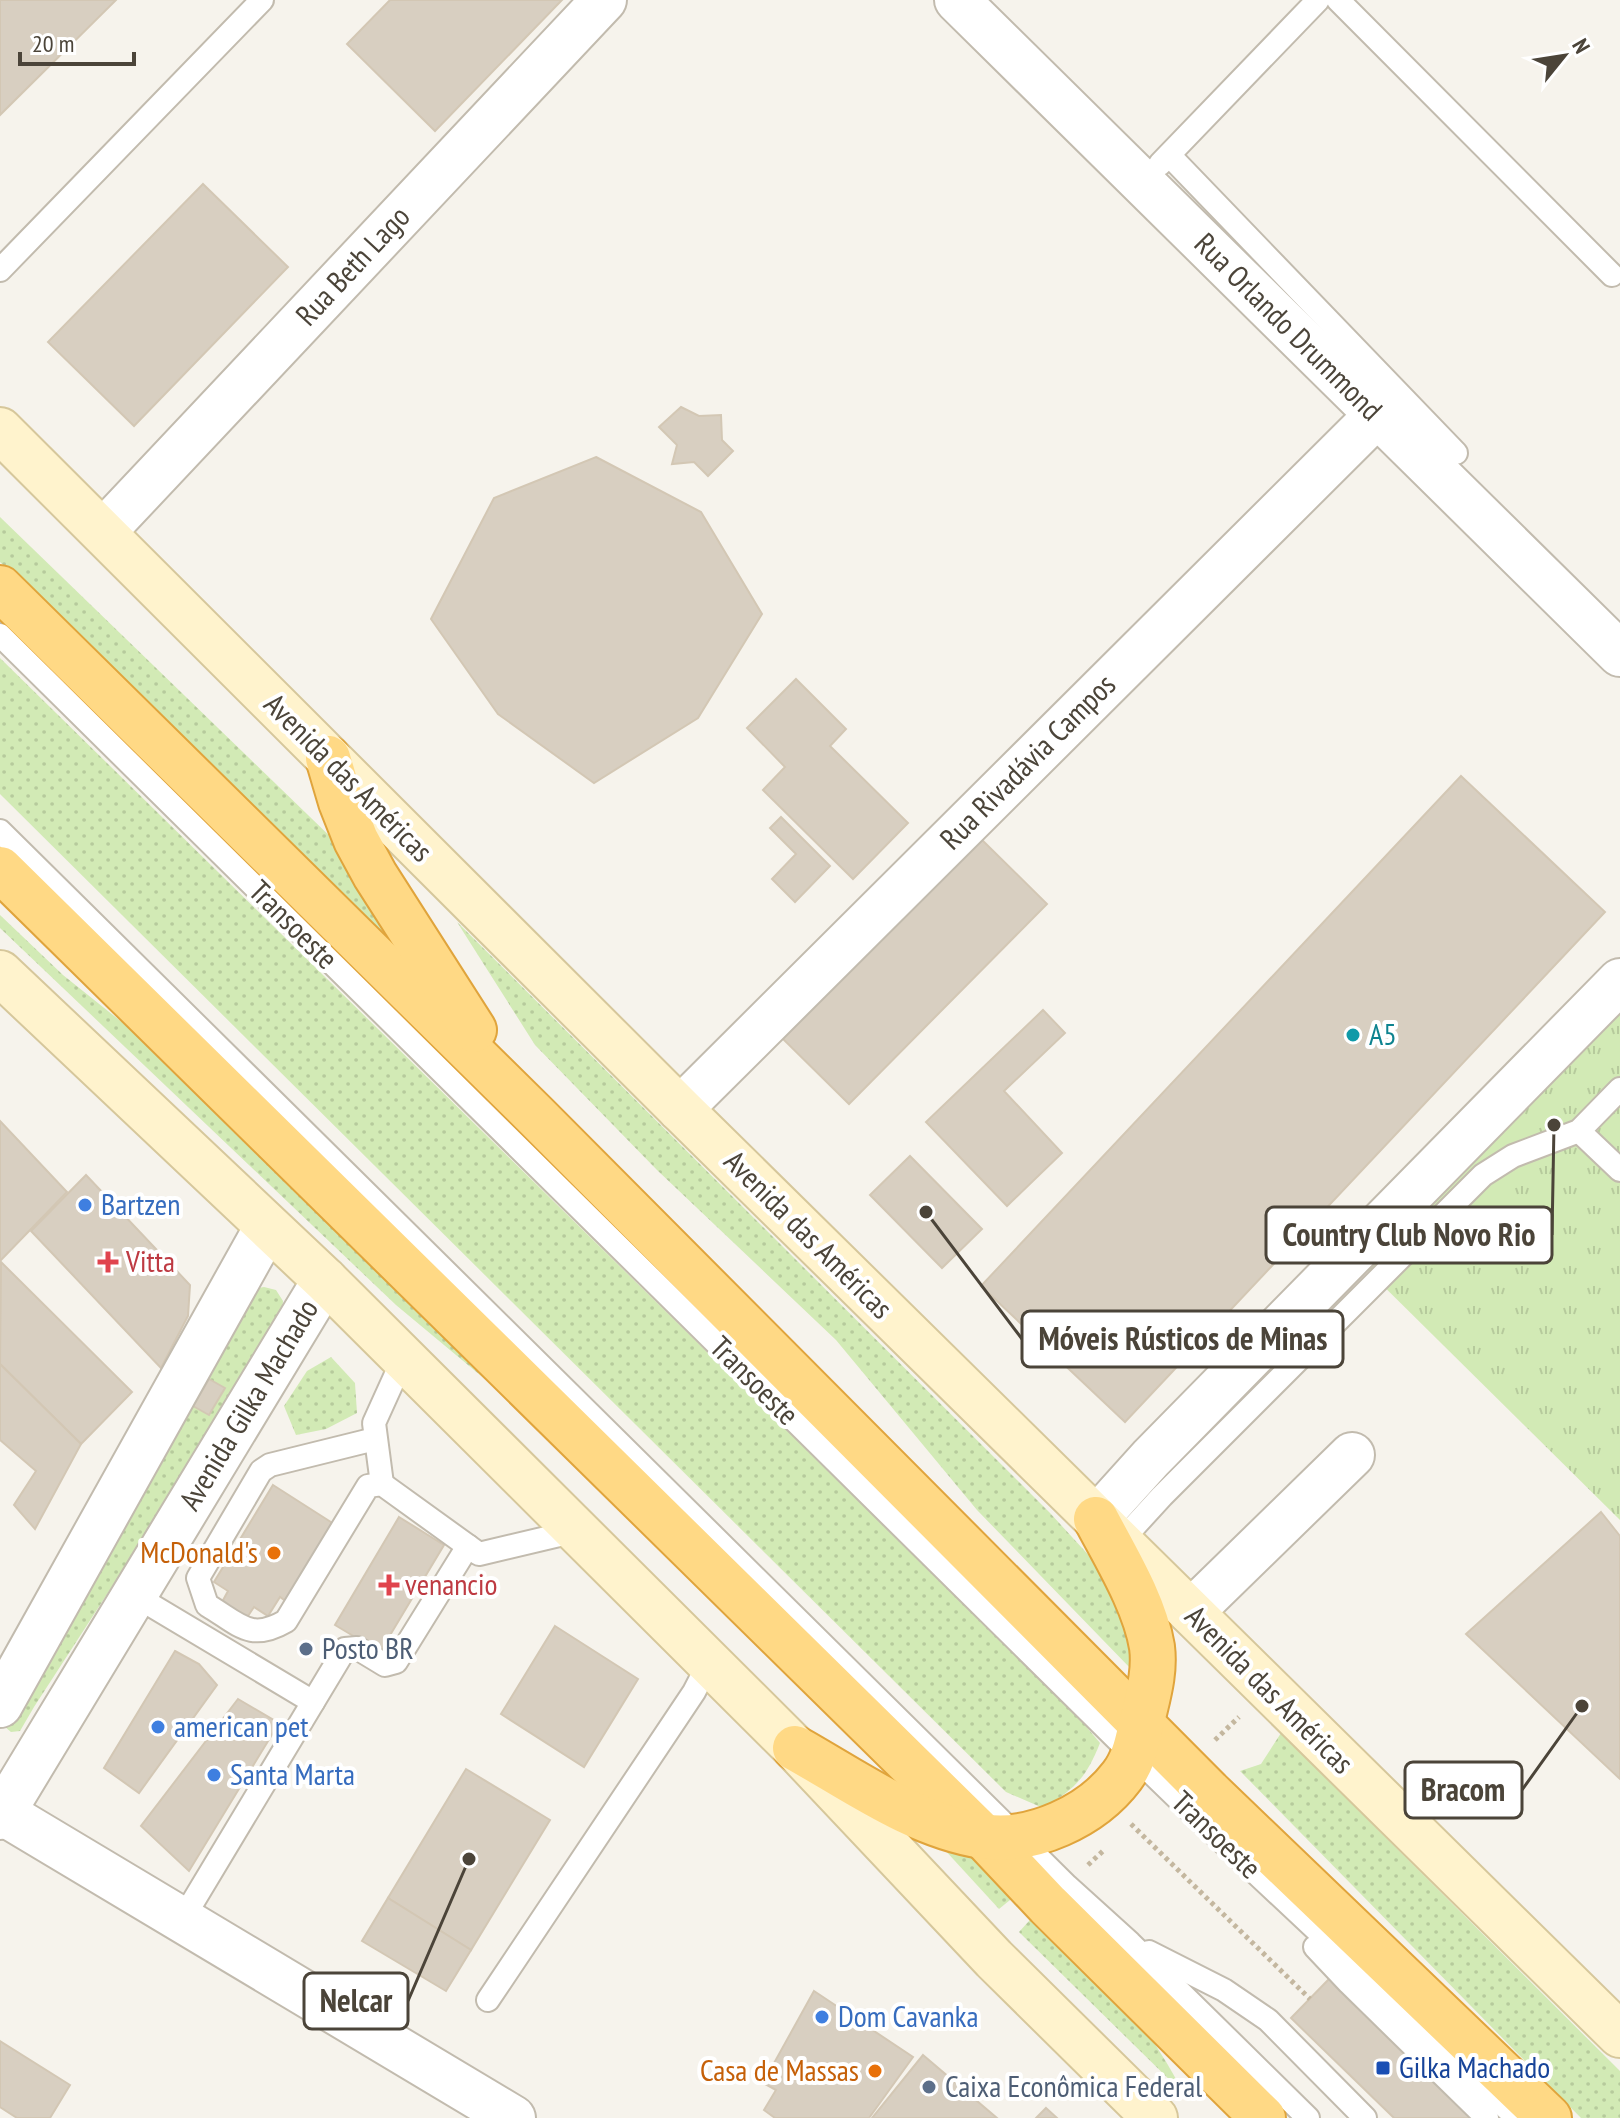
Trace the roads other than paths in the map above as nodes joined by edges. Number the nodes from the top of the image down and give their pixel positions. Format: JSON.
{"nodes":[{"id":1,"x":262,"y":0,"type":"edge"},
{"id":2,"x":604,"y":0,"type":"edge"},
{"id":3,"x":957,"y":0,"type":"edge"},
{"id":4,"x":1318,"y":0,"type":"edge"},
{"id":5,"x":1338,"y":0,"type":"edge"},
{"id":6,"x":1156,"y":168,"type":"junction"},
{"id":7,"x":0,"y":270,"type":"edge"},
{"id":8,"x":1612,"y":275,"type":"dead end"},
{"id":9,"x":1377,"y":415,"type":"junction"},
{"id":10,"x":0,"y":430,"type":"edge"},
{"id":11,"x":1456,"y":453,"type":"dead end"},
{"id":12,"x":103,"y":532,"type":"junction"},
{"id":13,"x":0,"y":588,"type":"edge"},
{"id":14,"x":0,"y":635,"type":"edge"},
{"id":15,"x":1620,"y":654,"type":"edge"},
{"id":16,"x":328,"y":758,"type":"junction"},
{"id":17,"x":0,"y":831,"type":"edge"},
{"id":18,"x":0,"y":869,"type":"edge"},
{"id":19,"x":0,"y":973,"type":"edge"},
{"id":20,"x":1620,"y":981,"type":"edge"},
{"id":21,"x":1620,"y":1089,"type":"edge"},
{"id":22,"x":680,"y":1109,"type":"junction"},
{"id":23,"x":536,"y":1116,"type":"junction"},
{"id":24,"x":1579,"y":1131,"type":"junction"},
{"id":25,"x":1620,"y":1170,"type":"edge"},
{"id":26,"x":267,"y":1227,"type":"junction"},
{"id":27,"x":325,"y":1280,"type":"junction"},
{"id":28,"x":403,"y":1359,"type":"junction"},
{"id":29,"x":375,"y":1439,"type":"junction"},
{"id":30,"x":1352,"y":1455,"type":"dead end"},
{"id":31,"x":382,"y":1484,"type":"junction"},
{"id":32,"x":1108,"y":1530,"type":"junction"},
{"id":33,"x":576,"y":1531,"type":"junction"},
{"id":34,"x":468,"y":1546,"type":"junction"},
{"id":35,"x":134,"y":1595,"type":"junction"},
{"id":36,"x":1191,"y":1612,"type":"junction"},
{"id":37,"x":709,"y":1663,"type":"junction"},
{"id":38,"x":313,"y":1702,"type":"junction"},
{"id":39,"x":0,"y":1705,"type":"edge"},
{"id":40,"x":1138,"y":1738,"type":"junction"},
{"id":41,"x":795,"y":1748,"type":"junction"},
{"id":42,"x":1,"y":1814,"type":"edge"},
{"id":43,"x":1000,"y":1836,"type":"junction"},
{"id":44,"x":1226,"y":1845,"type":"junction"},
{"id":45,"x":182,"y":1920,"type":"junction"},
{"id":46,"x":1130,"y":1943,"type":"junction"},
{"id":47,"x":488,"y":2000,"type":"dead end"},
{"id":48,"x":1620,"y":2035,"type":"edge"},
{"id":49,"x":513,"y":2118,"type":"edge"},
{"id":50,"x":1155,"y":2118,"type":"edge"},
{"id":51,"x":1263,"y":2118,"type":"edge"},
{"id":52,"x":1308,"y":2118,"type":"edge"},
{"id":53,"x":1365,"y":2118,"type":"edge"},
{"id":54,"x":1487,"y":2118,"type":"edge"},
{"id":55,"x":1517,"y":2118,"type":"edge"},
{"id":56,"x":1549,"y":2118,"type":"edge"}],
"edges":[{"from":1,"to":7,"type":"lane"},
{"from":2,"to":12,"type":"street","name":"Rua Beth Lago"},
{"from":3,"to":6,"type":"street","name":"Rua Orlando Drummond"},
{"from":4,"to":6,"type":"lane"},
{"from":5,"to":8,"type":"lane"},
{"from":6,"to":9,"type":"street","name":"Rua Orlando Drummond"},
{"from":6,"to":11,"type":"lane"},
{"from":9,"to":15,"type":"street","name":"Rua Orlando Drummond"},
{"from":9,"to":22,"type":"street","name":"Rua Rivadávia Campos"},
{"from":10,"to":12,"type":"main road","name":"Avenida das Américas"},
{"from":12,"to":16,"type":"main road","name":"Avenida das Américas"},
{"from":13,"to":23,"type":"highway"},
{"from":14,"to":40,"type":"lane","name":"Transoeste"},
{"from":16,"to":22,"type":"main road","name":"Avenida das Américas"},
{"from":16,"to":23,"type":"highway"},
{"from":17,"to":43,"type":"lane"},
{"from":18,"to":43,"type":"highway"},
{"from":19,"to":26,"type":"main road"},
{"from":20,"to":32,"type":"street"},
{"from":21,"to":24,"type":"lane"},
{"from":22,"to":32,"type":"main road","name":"Avenida das Américas"},
{"from":23,"to":40,"type":"highway"},
{"from":24,"to":25,"type":"lane"},
{"from":24,"to":32,"type":"lane"},
{"from":26,"to":27,"type":"main road"},
{"from":26,"to":39,"type":"street"},
{"from":27,"to":28,"type":"main road"},
{"from":27,"to":35,"type":"street","name":"Avenida Gilka Machado"},
{"from":28,"to":29,"type":"lane"},
{"from":28,"to":33,"type":"main road"},
{"from":29,"to":31,"type":"lane"},
{"from":29,"to":31,"type":"lane"},
{"from":30,"to":36,"type":"street"},
{"from":31,"to":34,"type":"lane"},
{"from":32,"to":36,"type":"main road","name":"Avenida das Américas"},
{"from":32,"to":40,"type":"highway"},
{"from":33,"to":34,"type":"lane"},
{"from":33,"to":37,"type":"main road"},
{"from":34,"to":38,"type":"lane"},
{"from":35,"to":38,"type":"lane"},
{"from":35,"to":42,"type":"street","name":"Avenida Gilka Machado"},
{"from":36,"to":48,"type":"main road","name":"Avenida das Américas"},
{"from":37,"to":41,"type":"main road"},
{"from":37,"to":47,"type":"lane"},
{"from":38,"to":45,"type":"lane"},
{"from":40,"to":43,"type":"highway"},
{"from":40,"to":44,"type":"lane","name":"Transoeste"},
{"from":40,"to":56,"type":"highway"},
{"from":41,"to":43,"type":"highway"},
{"from":41,"to":50,"type":"main road"},
{"from":42,"to":45,"type":"street"},
{"from":43,"to":46,"type":"lane"},
{"from":43,"to":51,"type":"highway"},
{"from":44,"to":54,"type":"lane"},
{"from":44,"to":55,"type":"lane","name":"Transoeste"},
{"from":45,"to":49,"type":"street"},
{"from":46,"to":52,"type":"lane"},
{"from":46,"to":53,"type":"lane"}]}
